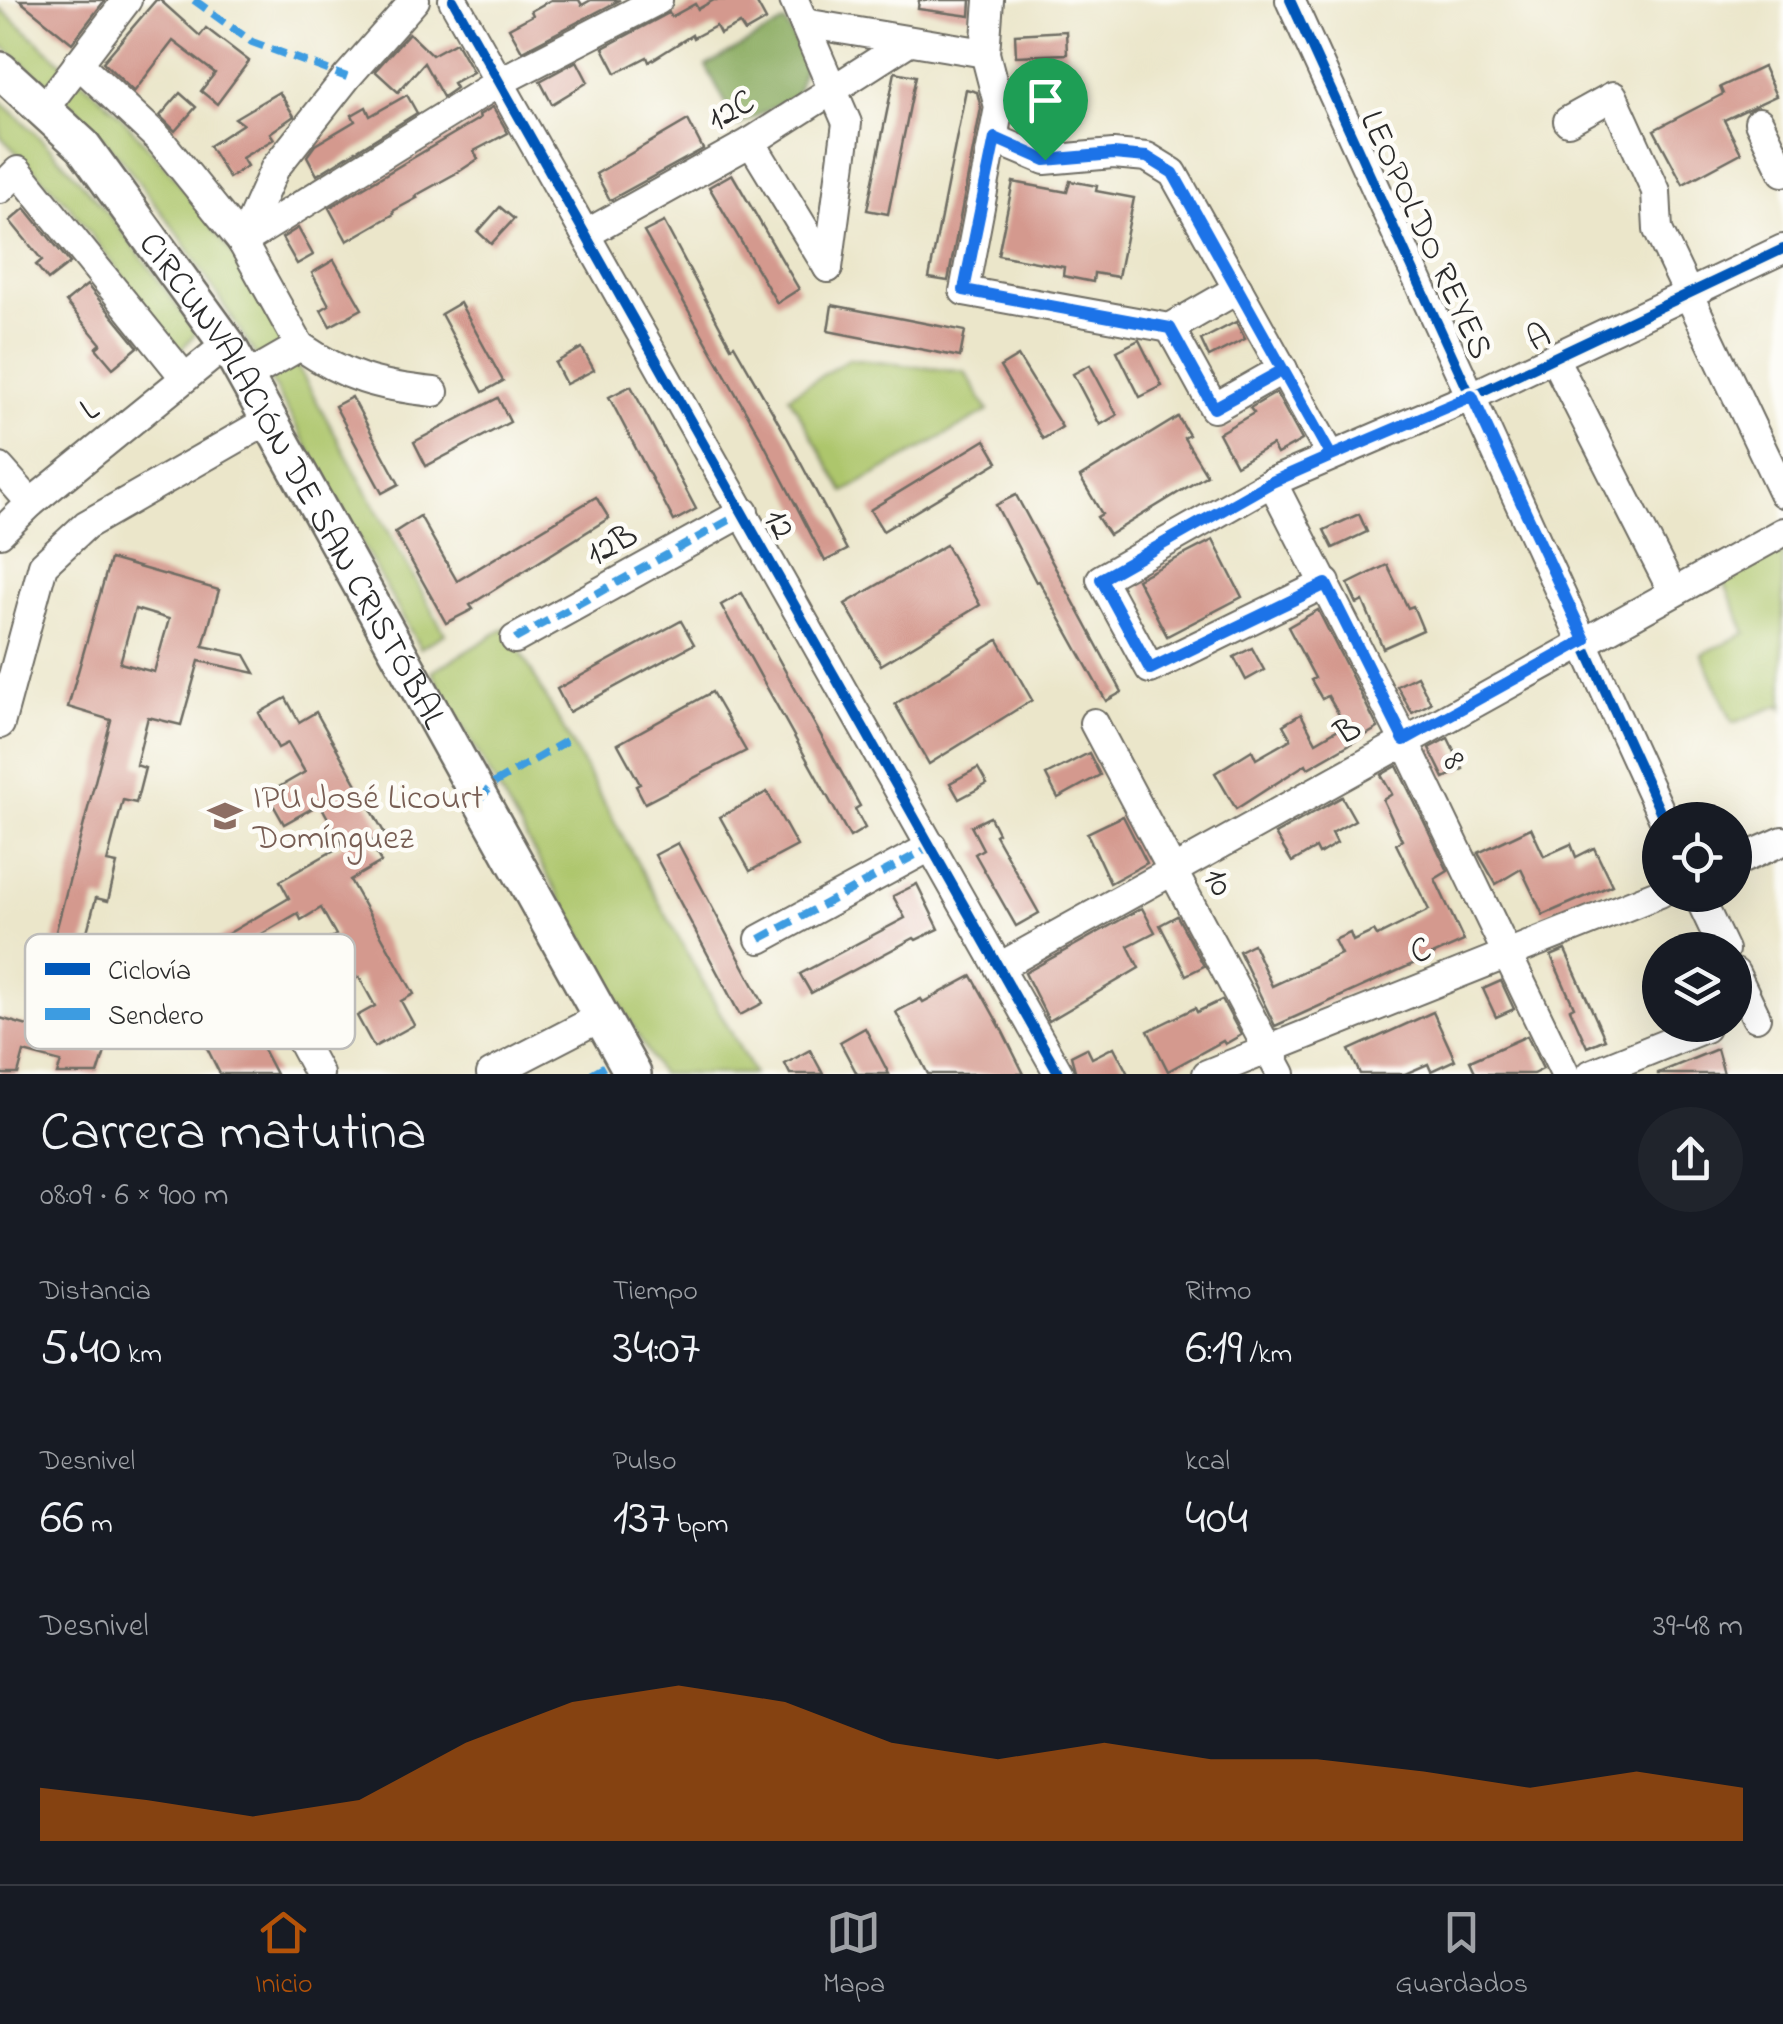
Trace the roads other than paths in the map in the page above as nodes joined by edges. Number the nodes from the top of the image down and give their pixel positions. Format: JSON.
{"nodes":[{"id":1,"x":127,"y":0,"type":"edge"},
{"id":2,"x":415,"y":0,"type":"edge"},
{"id":3,"x":453,"y":0,"type":"edge"},
{"id":4,"x":989,"y":0,"type":"edge"},
{"id":5,"x":1290,"y":0,"type":"edge"},
{"id":6,"x":643,"y":3,"type":"edge"},
{"id":7,"x":799,"y":12,"type":"edge"},
{"id":8,"x":908,"y":41,"type":"junction"},
{"id":9,"x":986,"y":53,"type":"junction"},
{"id":10,"x":78,"y":63,"type":"junction"},
{"id":11,"x":0,"y":70,"type":"edge"},
{"id":12,"x":501,"y":81,"type":"junction"},
{"id":13,"x":834,"y":88,"type":"junction"},
{"id":14,"x":44,"y":108,"type":"junction"},
{"id":15,"x":1568,"y":121,"type":"dead end"},
{"id":16,"x":1759,"y":122,"type":"dead end"},
{"id":17,"x":995,"y":138,"type":"junction"},
{"id":18,"x":751,"y":142,"type":"junction"},
{"id":19,"x":1783,"y":172,"type":"edge"},
{"id":20,"x":0,"y":189,"type":"edge"},
{"id":21,"x":586,"y":234,"type":"junction"},
{"id":22,"x":242,"y":242,"type":"junction"},
{"id":23,"x":1783,"y":250,"type":"edge"},
{"id":24,"x":1238,"y":289,"type":"junction"},
{"id":25,"x":1691,"y":295,"type":"junction"},
{"id":26,"x":1170,"y":328,"type":"junction"},
{"id":27,"x":227,"y":344,"type":"junction"},
{"id":28,"x":300,"y":346,"type":"junction"},
{"id":29,"x":1554,"y":358,"type":"junction"},
{"id":30,"x":1283,"y":370,"type":"junction"},
{"id":31,"x":246,"y":377,"type":"junction"},
{"id":32,"x":185,"y":378,"type":"junction"},
{"id":33,"x":434,"y":392,"type":"dead end"},
{"id":34,"x":1472,"y":396,"type":"junction"},
{"id":35,"x":269,"y":420,"type":"junction"},
{"id":36,"x":1331,"y":456,"type":"junction"},
{"id":37,"x":0,"y":468,"type":"edge"},
{"id":38,"x":1272,"y":482,"type":"junction"},
{"id":39,"x":1783,"y":493,"type":"edge"},
{"id":40,"x":32,"y":503,"type":"junction"},
{"id":41,"x":744,"y":512,"type":"junction"},
{"id":42,"x":1783,"y":532,"type":"edge"},
{"id":43,"x":0,"y":533,"type":"edge"},
{"id":44,"x":1326,"y":584,"type":"junction"},
{"id":45,"x":1673,"y":592,"type":"junction"},
{"id":46,"x":515,"y":639,"type":"dead end"},
{"id":47,"x":1585,"y":640,"type":"junction"},
{"id":48,"x":1094,"y":723,"type":"dead end"},
{"id":49,"x":0,"y":724,"type":"edge"},
{"id":50,"x":1404,"y":740,"type":"junction"},
{"id":51,"x":1656,"y":802,"type":"edge"},
{"id":52,"x":1783,"y":841,"type":"edge"},
{"id":53,"x":932,"y":846,"type":"junction"},
{"id":54,"x":1752,"y":855,"type":"edge"},
{"id":55,"x":1172,"y":870,"type":"junction"},
{"id":56,"x":1642,"y":900,"type":"edge"},
{"id":57,"x":760,"y":940,"type":"dead end"},
{"id":58,"x":1507,"y":954,"type":"junction"},
{"id":59,"x":1001,"y":966,"type":"junction"},
{"id":60,"x":1752,"y":1009,"type":"edge"},
{"id":61,"x":601,"y":1016,"type":"junction"},
{"id":62,"x":1756,"y":1017,"type":"dead end"},
{"id":63,"x":1668,"y":1042,"type":"edge"},
{"id":64,"x":306,"y":1049,"type":"edge"},
{"id":65,"x":1275,"y":1062,"type":"edge"},
{"id":66,"x":319,"y":1074,"type":"edge"},
{"id":67,"x":492,"y":1074,"type":"edge"},
{"id":68,"x":633,"y":1074,"type":"edge"},
{"id":69,"x":1060,"y":1074,"type":"edge"},
{"id":70,"x":1207,"y":1074,"type":"edge"},
{"id":71,"x":1564,"y":1074,"type":"edge"},
{"id":72,"x":1590,"y":1074,"type":"edge"}],
"edges":[{"from":1,"to":10,"type":"street"},
{"from":2,"to":22,"type":"street"},
{"from":3,"to":12,"type":"street","name":"12"},
{"from":4,"to":9,"type":"street"},
{"from":5,"to":34,"type":"street","name":"LEOPOLDO REYES"},
{"from":6,"to":12,"type":"street"},
{"from":7,"to":8,"type":"street"},
{"from":7,"to":13,"type":"street"},
{"from":8,"to":9,"type":"street"},
{"from":8,"to":13,"type":"street","name":"12C"},
{"from":9,"to":17,"type":"street"},
{"from":10,"to":14,"type":"street"},
{"from":10,"to":22,"type":"street"},
{"from":11,"to":14,"type":"main road","name":"CIRCUNVALACIÓN DE SAN CRISTÓBAL"},
{"from":12,"to":21,"type":"street","name":"12"},
{"from":12,"to":22,"type":"street"},
{"from":13,"to":18,"type":"street","name":"12C"},
{"from":13,"to":18,"type":"street"},
{"from":14,"to":27,"type":"main road","name":"CIRCUNVALACIÓN DE SAN CRISTÓBAL"},
{"from":15,"to":25,"type":"street"},
{"from":16,"to":19,"type":"street"},
{"from":17,"to":24,"type":"street"},
{"from":17,"to":26,"type":"street"},
{"from":18,"to":21,"type":"street","name":"12C"},
{"from":20,"to":32,"type":"street"},
{"from":21,"to":41,"type":"street","name":"12"},
{"from":22,"to":28,"type":"street"},
{"from":23,"to":25,"type":"street","name":"A"},
{"from":24,"to":26,"type":"street"},
{"from":24,"to":30,"type":"street"},
{"from":25,"to":29,"type":"street","name":"A"},
{"from":25,"to":39,"type":"street"},
{"from":26,"to":30,"type":"street"},
{"from":27,"to":31,"type":"main road","name":"CIRCUNVALACIÓN DE SAN CRISTÓBAL"},
{"from":27,"to":32,"type":"street","name":"L"},
{"from":28,"to":31,"type":"street"},
{"from":28,"to":33,"type":"street"},
{"from":29,"to":34,"type":"street","name":"A"},
{"from":29,"to":45,"type":"street"},
{"from":30,"to":36,"type":"street"},
{"from":31,"to":35,"type":"main road","name":"CIRCUNVALACIÓN DE SAN CRISTÓBAL"},
{"from":32,"to":40,"type":"street","name":"L"},
{"from":34,"to":36,"type":"street","name":"A"},
{"from":34,"to":47,"type":"street","name":"LEOPOLDO REYES"},
{"from":35,"to":49,"type":"street"},
{"from":35,"to":61,"type":"main road","name":"CIRCUNVALACIÓN DE SAN CRISTÓBAL"},
{"from":36,"to":38,"type":"street","name":"A"},
{"from":37,"to":40,"type":"street"},
{"from":38,"to":44,"type":"street","name":"8"},
{"from":38,"to":44,"type":"street","name":"A"},
{"from":40,"to":43,"type":"street","name":"L"},
{"from":41,"to":46,"type":"street","name":"12B"},
{"from":41,"to":53,"type":"street","name":"12"},
{"from":42,"to":45,"type":"street","name":"B"},
{"from":44,"to":50,"type":"street","name":"8"},
{"from":45,"to":47,"type":"street","name":"B"},
{"from":47,"to":50,"type":"street","name":"B"},
{"from":47,"to":51,"type":"street","name":"LEOPOLDO REYES"},
{"from":48,"to":55,"type":"street","name":"10"},
{"from":50,"to":55,"type":"street","name":"B"},
{"from":50,"to":58,"type":"street","name":"8"},
{"from":52,"to":54,"type":"street"},
{"from":53,"to":57,"type":"street"},
{"from":53,"to":59,"type":"street","name":"12"},
{"from":55,"to":59,"type":"street","name":"B"},
{"from":55,"to":65,"type":"street","name":"10"},
{"from":56,"to":58,"type":"street","name":"C"},
{"from":58,"to":65,"type":"street","name":"C"},
{"from":58,"to":71,"type":"street","name":"8"},
{"from":59,"to":69,"type":"street","name":"12"},
{"from":60,"to":62,"type":"street"},
{"from":61,"to":67,"type":"street"},
{"from":61,"to":68,"type":"main road","name":"CIRCUNVALACIÓN DE SAN CRISTÓBAL"},
{"from":63,"to":72,"type":"street"},
{"from":64,"to":66,"type":"street"},
{"from":65,"to":70,"type":"street","name":"C"}]}
